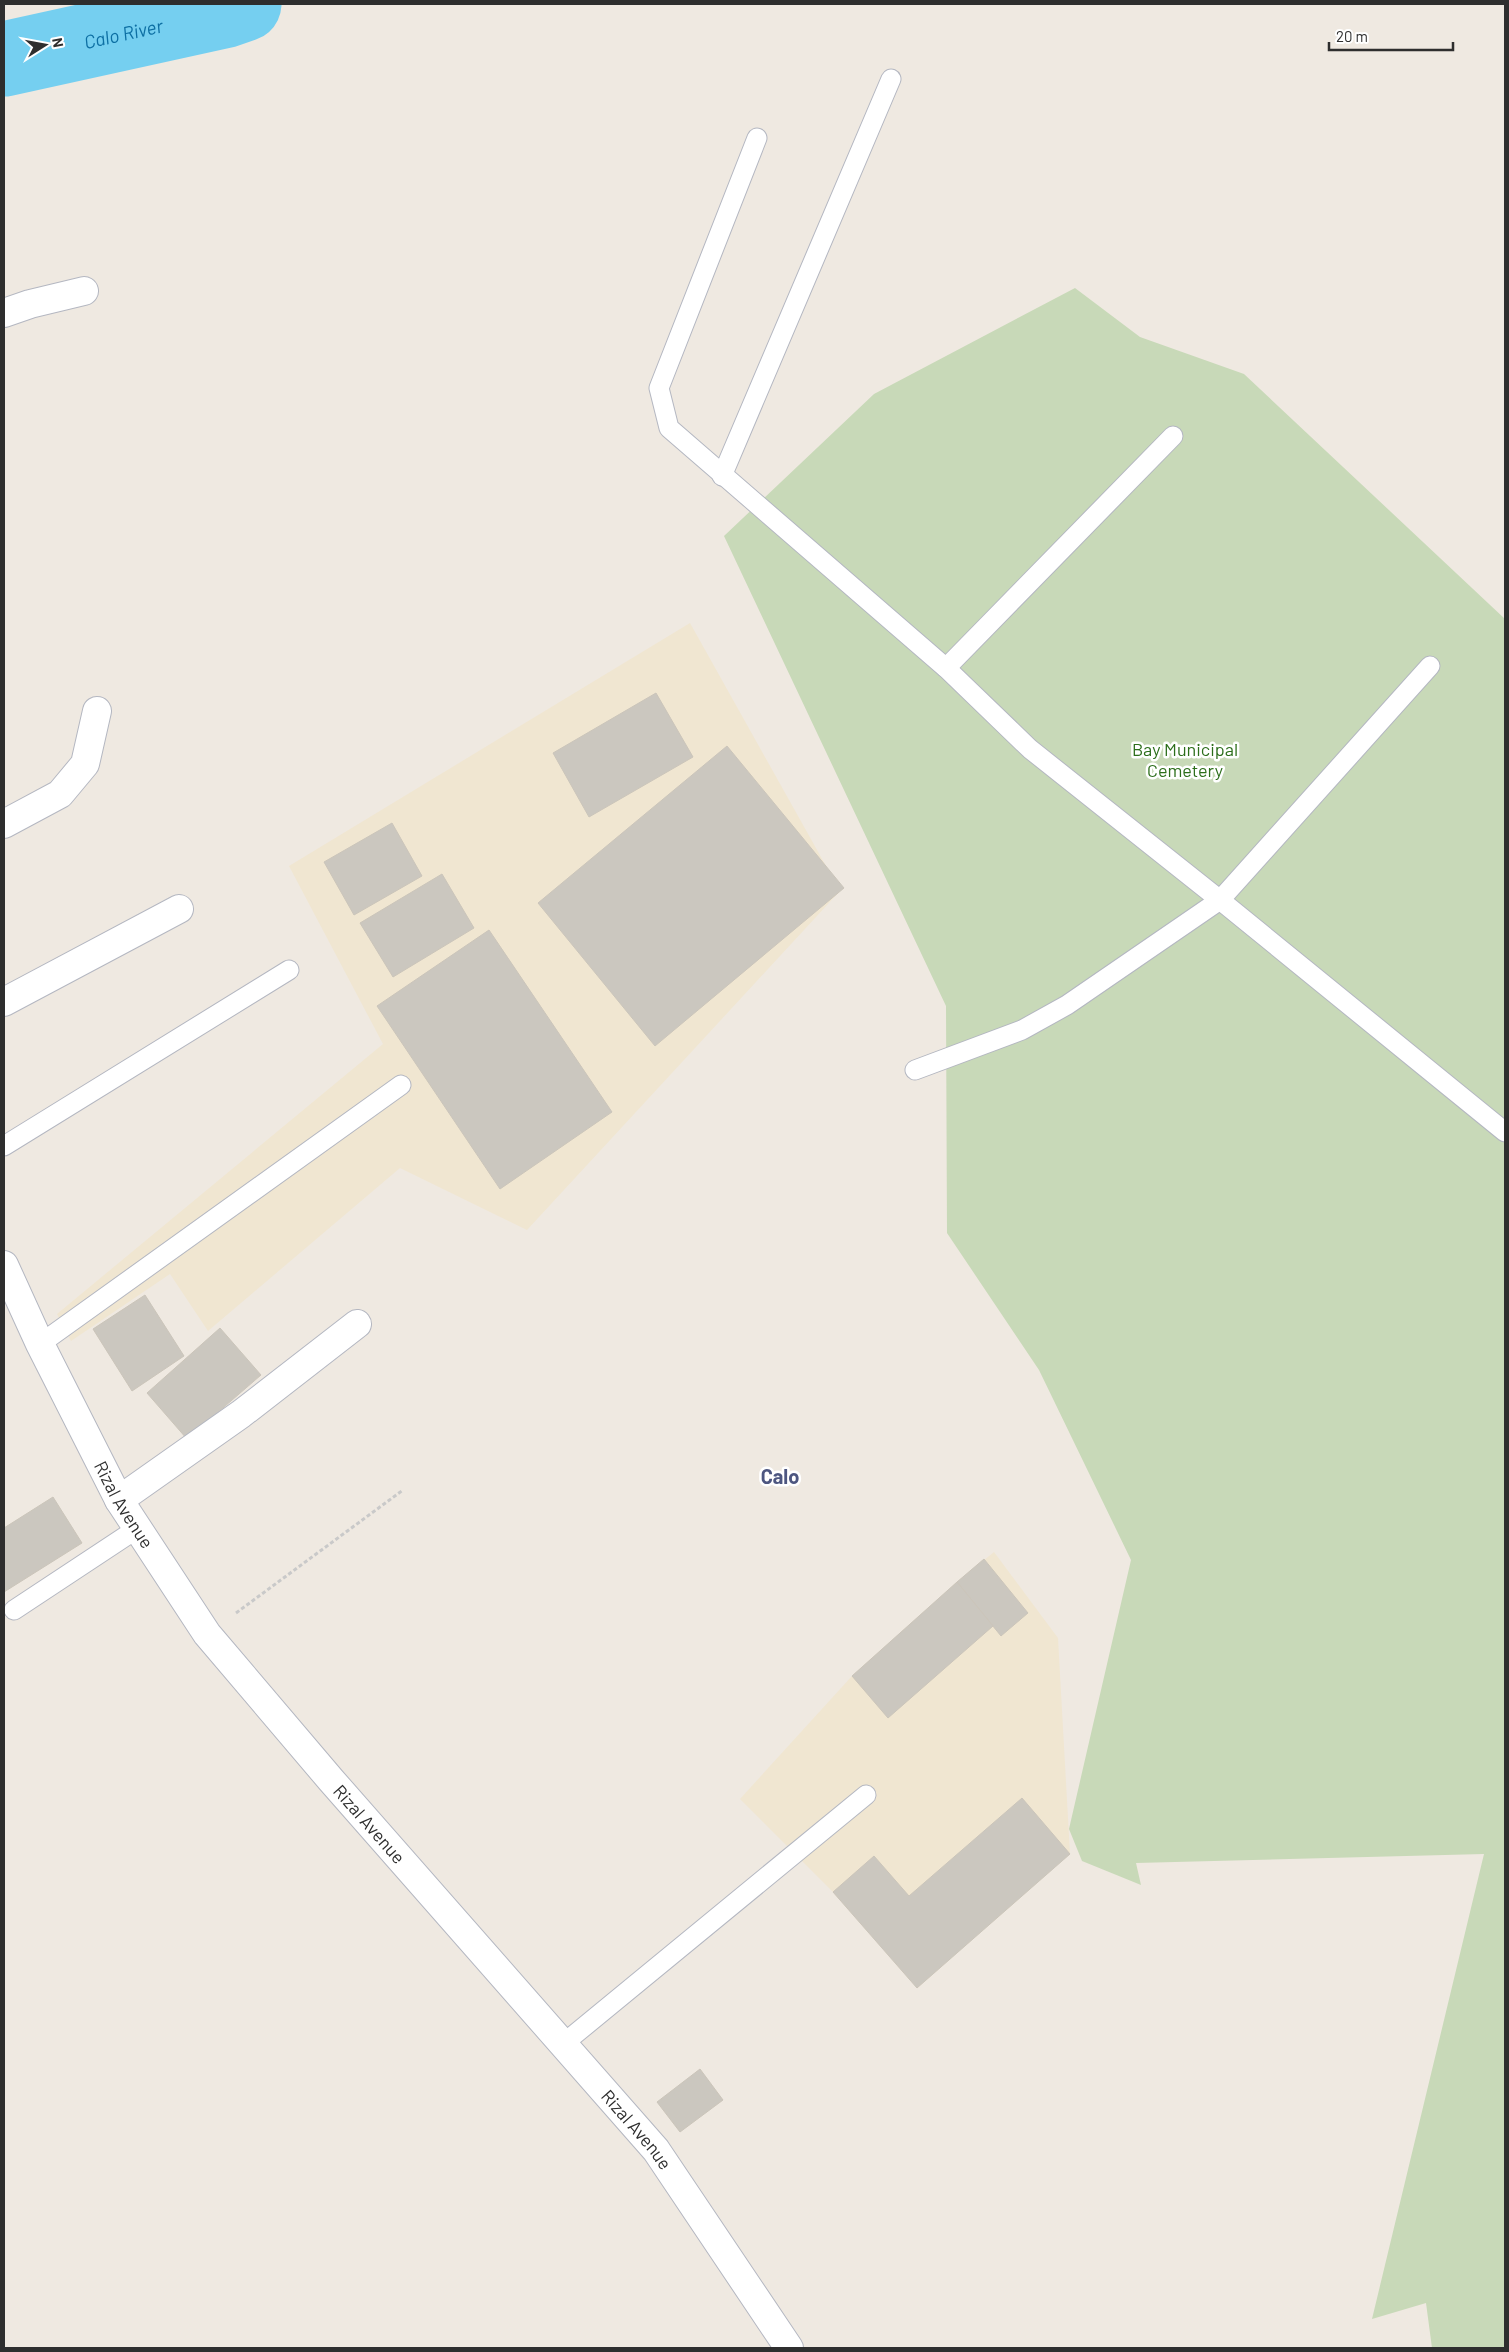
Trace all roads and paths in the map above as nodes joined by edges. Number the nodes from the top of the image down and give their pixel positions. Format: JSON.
{"nodes":[{"id":1,"x":891,"y":79,"type":"dead end"},
{"id":2,"x":756,"y":138,"type":"dead end"},
{"id":3,"x":84,"y":291,"type":"dead end"},
{"id":4,"x":4,"y":313,"type":"edge"},
{"id":5,"x":1173,"y":436,"type":"dead end"},
{"id":6,"x":722,"y":476,"type":"junction"},
{"id":7,"x":1430,"y":666,"type":"dead end"},
{"id":8,"x":946,"y":668,"type":"junction"},
{"id":9,"x":98,"y":711,"type":"dead end"},
{"id":10,"x":4,"y":824,"type":"edge"},
{"id":11,"x":1220,"y":900,"type":"junction"},
{"id":12,"x":179,"y":909,"type":"dead end"},
{"id":13,"x":289,"y":970,"type":"dead end"},
{"id":14,"x":4,"y":1002,"type":"edge"},
{"id":15,"x":914,"y":1070,"type":"dead end"},
{"id":16,"x":401,"y":1085,"type":"dead end"},
{"id":17,"x":1505,"y":1132,"type":"edge"},
{"id":18,"x":4,"y":1146,"type":"edge"},
{"id":19,"x":4,"y":1265,"type":"edge"},
{"id":20,"x":358,"y":1324,"type":"dead end"},
{"id":21,"x":40,"y":1344,"type":"junction"},
{"id":22,"x":403,"y":1490,"type":"dead end"},
{"id":23,"x":119,"y":1500,"type":"junction"},
{"id":24,"x":138,"y":1528,"type":"junction"},
{"id":25,"x":14,"y":1610,"type":"dead end"},
{"id":26,"x":207,"y":1634,"type":"junction"},
{"id":27,"x":866,"y":1795,"type":"dead end"},
{"id":28,"x":563,"y":2044,"type":"junction"},
{"id":29,"x":789,"y":2348,"type":"edge"}],
"edges":[{"from":1,"to":6,"type":"lane"},
{"from":2,"to":6,"type":"lane"},
{"from":3,"to":4,"type":"main road"},
{"from":5,"to":8,"type":"lane"},
{"from":6,"to":8,"type":"lane"},
{"from":7,"to":11,"type":"lane"},
{"from":8,"to":11,"type":"lane"},
{"from":9,"to":10,"type":"main road"},
{"from":11,"to":15,"type":"lane"},
{"from":11,"to":17,"type":"lane"},
{"from":12,"to":14,"type":"main road"},
{"from":13,"to":18,"type":"lane"},
{"from":16,"to":21,"type":"lane"},
{"from":19,"to":21,"type":"main road","name":"Rizal Avenue"},
{"from":20,"to":23,"type":"main road"},
{"from":21,"to":23,"type":"main road","name":"Rizal Avenue"},
{"from":22,"to":26,"type":"path"},
{"from":23,"to":24,"type":"main road","name":"Rizal Avenue"},
{"from":24,"to":25,"type":"lane"},
{"from":24,"to":26,"type":"main road","name":"Rizal Avenue"},
{"from":26,"to":28,"type":"main road","name":"Rizal Avenue"},
{"from":27,"to":28,"type":"lane"},
{"from":28,"to":29,"type":"main road","name":"Rizal Avenue"}]}
